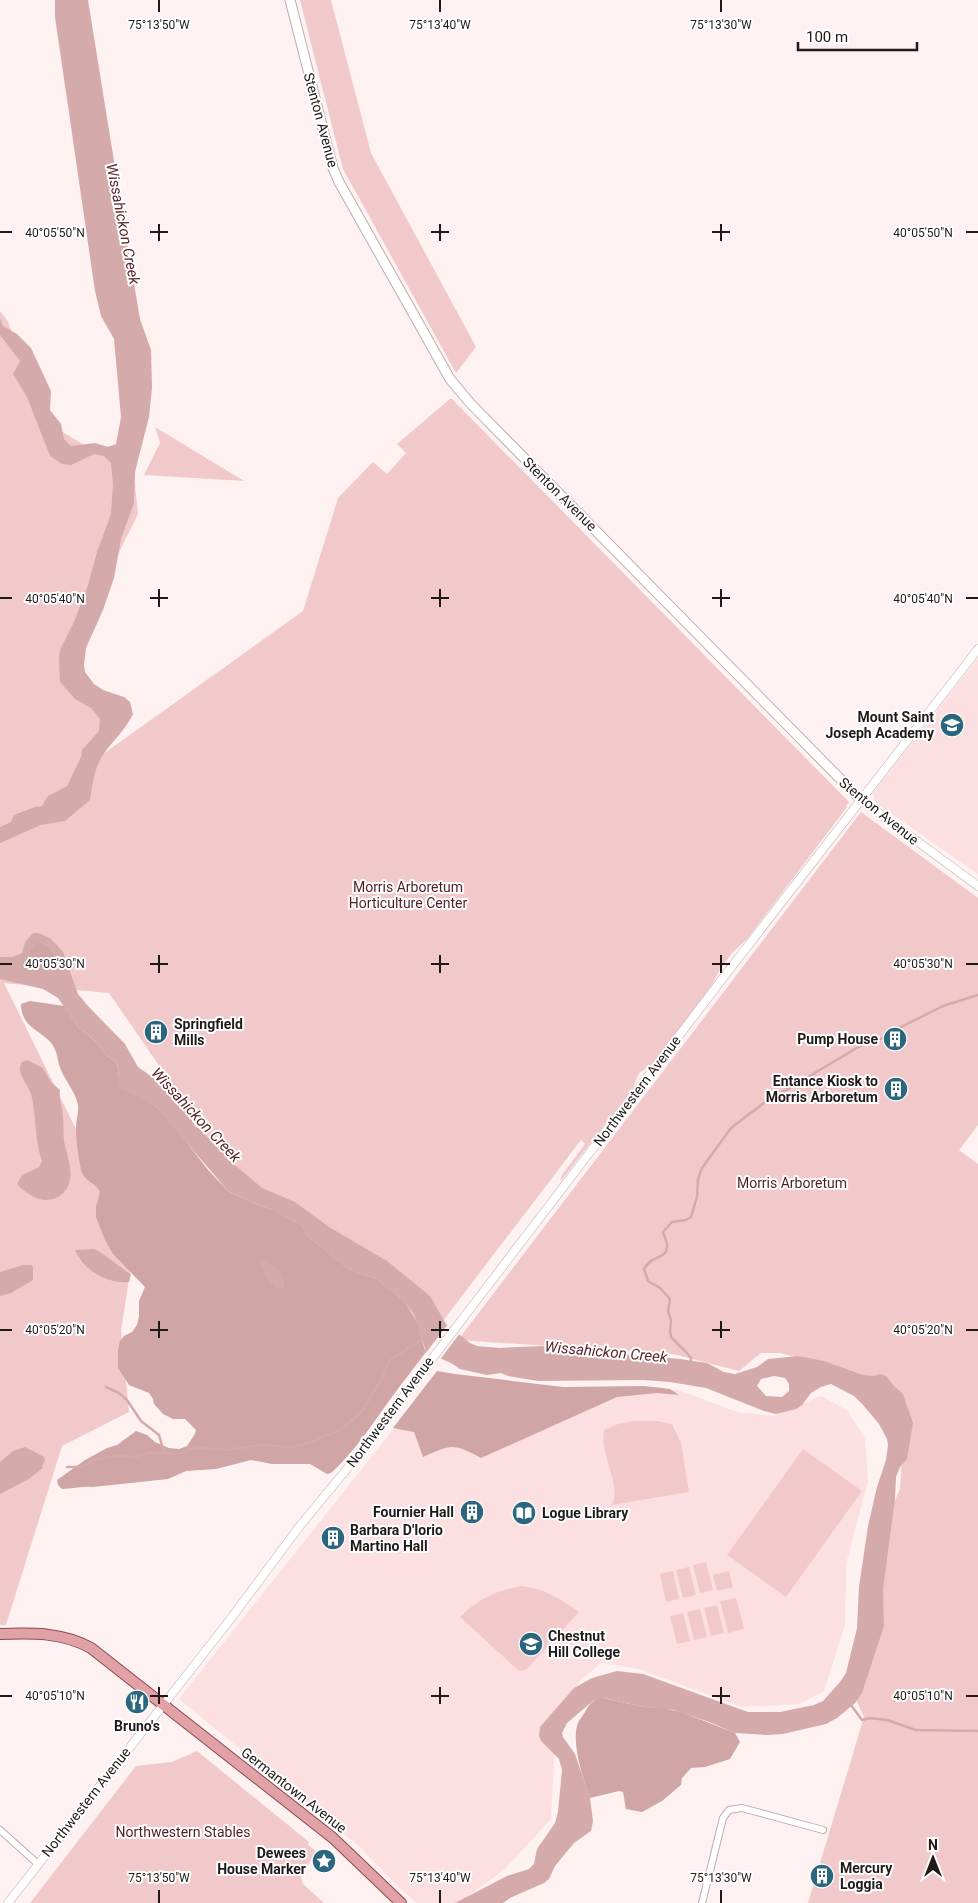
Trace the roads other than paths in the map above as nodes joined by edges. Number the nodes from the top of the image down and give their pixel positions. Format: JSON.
{"nodes":[{"id":1,"x":290,"y":0,"type":"edge"},
{"id":2,"x":978,"y":649,"type":"edge"},
{"id":3,"x":861,"y":800,"type":"junction"},
{"id":4,"x":978,"y":886,"type":"edge"},
{"id":5,"x":0,"y":1634,"type":"edge"},
{"id":6,"x":164,"y":1705,"type":"junction"},
{"id":7,"x":0,"y":1830,"type":"edge"},
{"id":8,"x":823,"y":1830,"type":"dead end"},
{"id":9,"x":38,"y":1864,"type":"junction"},
{"id":10,"x":8,"y":1903,"type":"edge"},
{"id":11,"x":402,"y":1903,"type":"edge"},
{"id":12,"x":702,"y":1903,"type":"edge"}],
"edges":[{"from":1,"to":3,"type":"main road","name":"Stenton Avenue"},
{"from":2,"to":3,"type":"street","name":"Northwestern Avenue"},
{"from":3,"to":4,"type":"street","name":"Stenton Avenue"},
{"from":3,"to":6,"type":"street","name":"Northwestern Avenue"},
{"from":5,"to":6,"type":"main road","name":"Germantown Avenue"},
{"from":6,"to":9,"type":"street","name":"Northwestern Avenue"},
{"from":6,"to":11,"type":"main road","name":"Germantown Avenue"},
{"from":7,"to":9,"type":"street"},
{"from":8,"to":12,"type":"street"},
{"from":9,"to":10,"type":"street","name":"Northwestern Avenue"}]}
